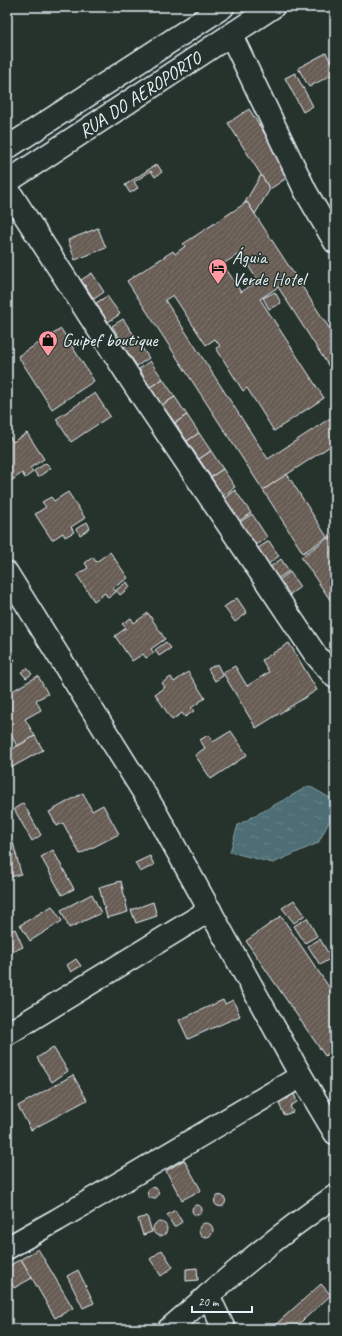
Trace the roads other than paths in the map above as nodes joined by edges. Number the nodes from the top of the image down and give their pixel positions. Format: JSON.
{"nodes":[{"id":1,"x":223,"y":7,"type":"edge"},
{"id":2,"x":273,"y":7,"type":"edge"},
{"id":3,"x":231,"y":35,"type":"junction"},
{"id":4,"x":7,"y":148,"type":"edge"},
{"id":5,"x":7,"y":182,"type":"edge"},
{"id":6,"x":7,"y":188,"type":"edge"},
{"id":7,"x":335,"y":242,"type":"edge"},
{"id":8,"x":7,"y":573,"type":"edge"},
{"id":9,"x":335,"y":677,"type":"edge"},
{"id":10,"x":210,"y":910,"type":"junction"},
{"id":11,"x":7,"y":1034,"type":"edge"},
{"id":12,"x":301,"y":1076,"type":"junction"},
{"id":13,"x":335,"y":1134,"type":"edge"},
{"id":14,"x":335,"y":1196,"type":"edge"},
{"id":15,"x":7,"y":1248,"type":"edge"},
{"id":16,"x":208,"y":1295,"type":"junction"},
{"id":17,"x":169,"y":1329,"type":"edge"},
{"id":18,"x":224,"y":1329,"type":"edge"}],
"edges":[{"from":1,"to":4,"type":"street","name":"RUA DO AEROPORTO"},
{"from":2,"to":3,"type":"street","name":"RUA DO AEROPORTO"},
{"from":3,"to":5,"type":"street","name":"RUA DO AEROPORTO"},
{"from":3,"to":7,"type":"street"},
{"from":6,"to":9,"type":"street"},
{"from":8,"to":10,"type":"street"},
{"from":10,"to":11,"type":"street"},
{"from":10,"to":12,"type":"street"},
{"from":12,"to":13,"type":"street"},
{"from":12,"to":15,"type":"street"},
{"from":14,"to":16,"type":"street"},
{"from":16,"to":17,"type":"street"},
{"from":16,"to":18,"type":"street"}]}
